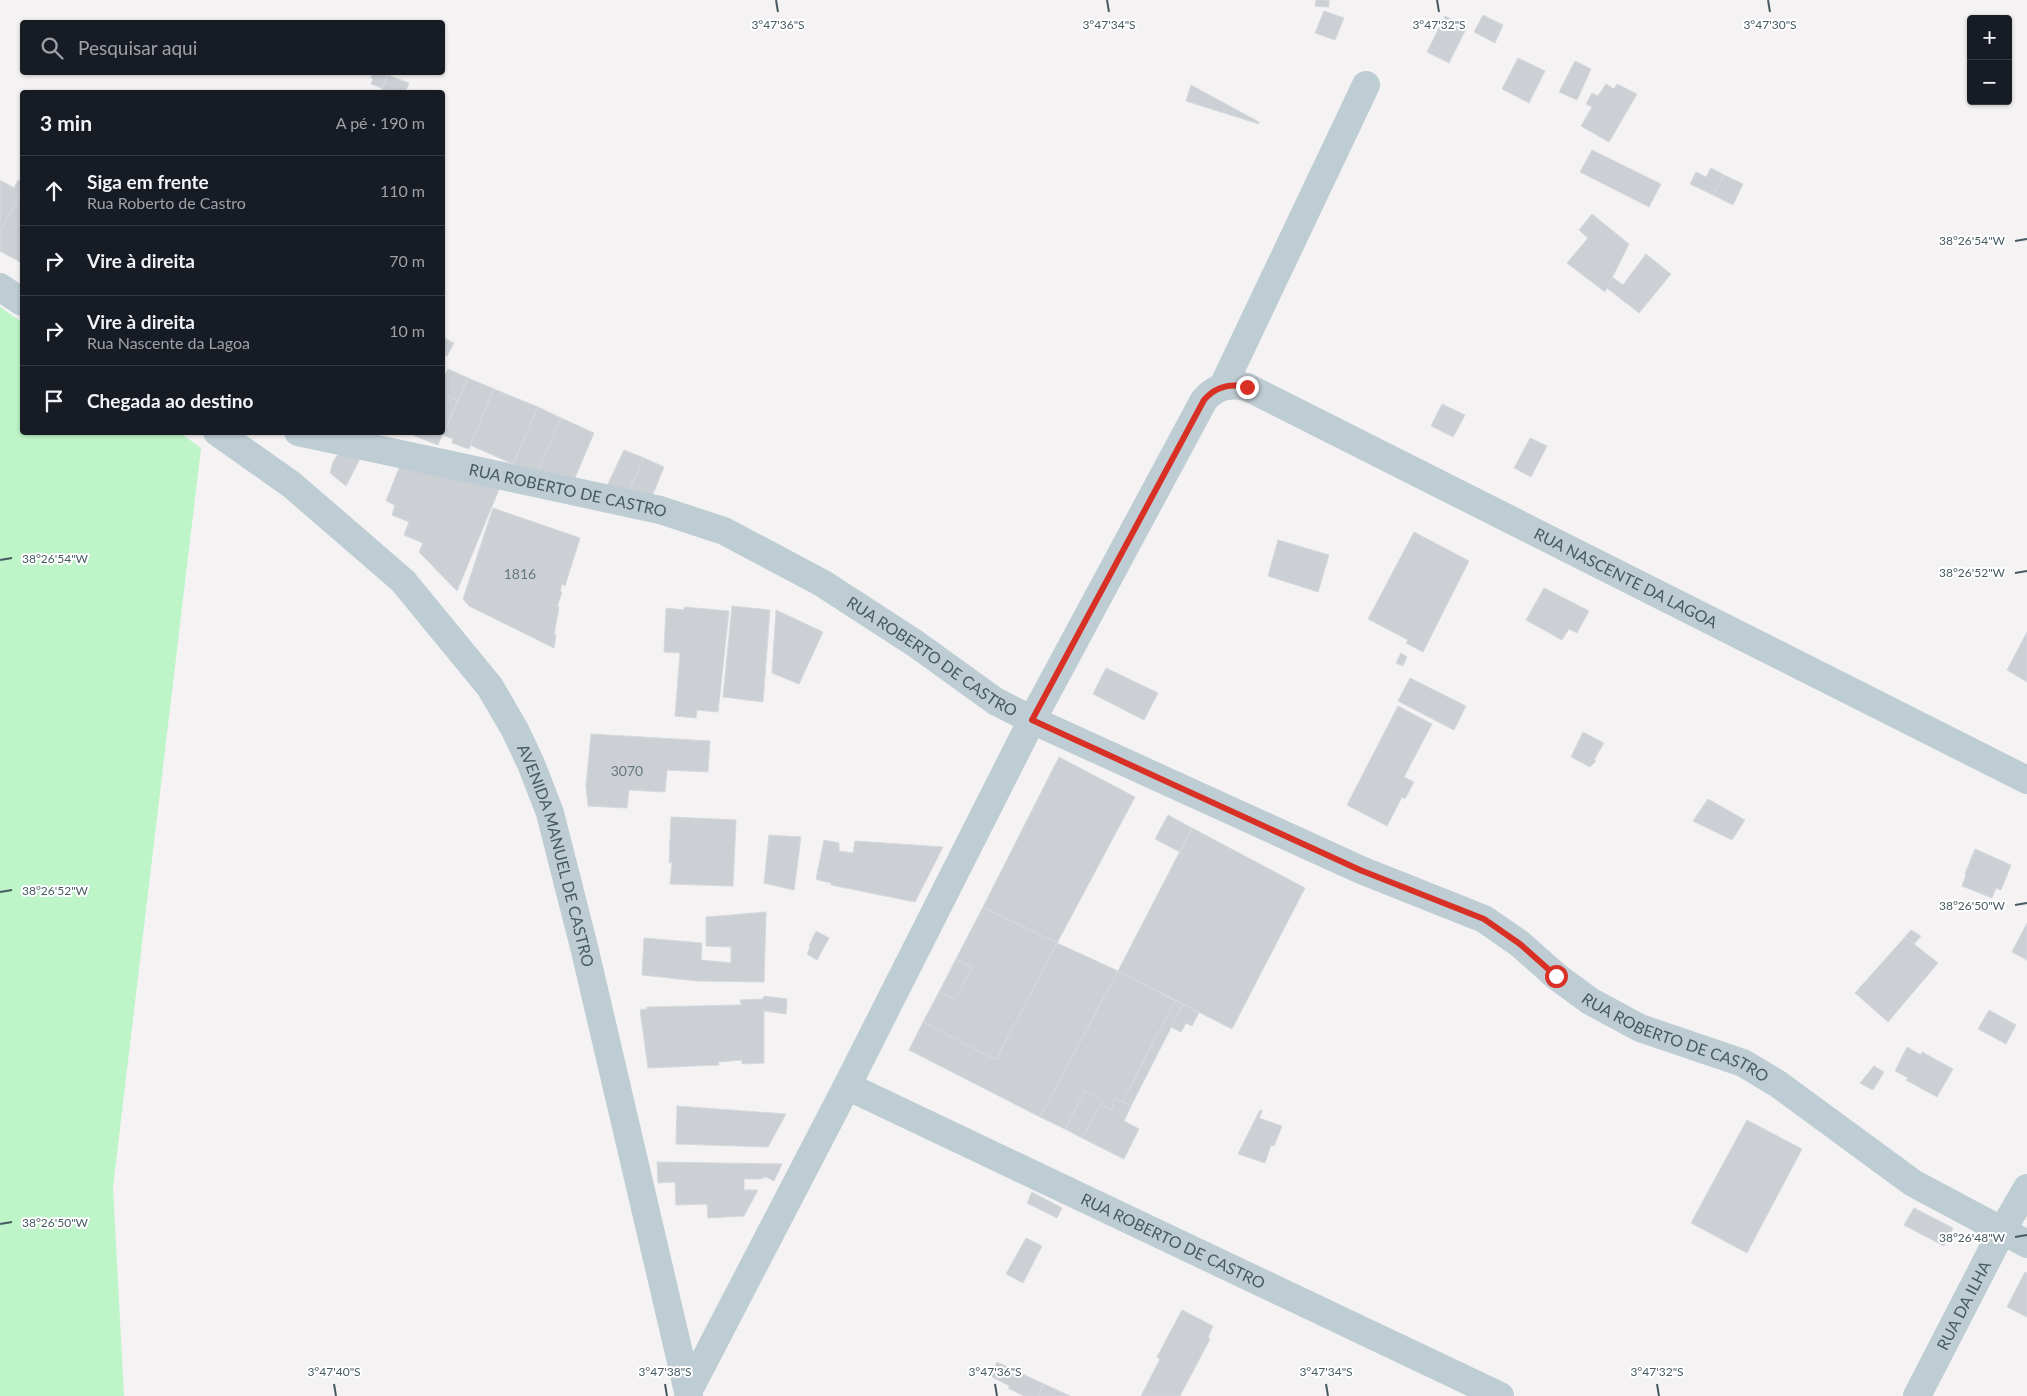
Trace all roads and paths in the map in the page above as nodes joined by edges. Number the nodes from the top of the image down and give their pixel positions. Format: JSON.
{"nodes":[{"id":1,"x":1366,"y":85,"type":"dead end"},
{"id":2,"x":0,"y":287,"type":"edge"},
{"id":3,"x":20,"y":301,"type":"edge"},
{"id":4,"x":1223,"y":386,"type":"junction"},
{"id":5,"x":221,"y":435,"type":"edge"},
{"id":6,"x":312,"y":435,"type":"edge"},
{"id":7,"x":1032,"y":720,"type":"junction"},
{"id":8,"x":2027,"y":780,"type":"edge"},
{"id":9,"x":847,"y":1086,"type":"junction"},
{"id":10,"x":2027,"y":1188,"type":"edge"},
{"id":11,"x":2002,"y":1231,"type":"junction"},
{"id":12,"x":2027,"y":1244,"type":"edge"},
{"id":13,"x":688,"y":1394,"type":"edge"},
{"id":14,"x":1500,"y":1396,"type":"edge"},
{"id":15,"x":1917,"y":1396,"type":"edge"}],
"edges":[{"from":1,"to":4,"type":"street"},
{"from":2,"to":3,"type":"street"},
{"from":4,"to":7,"type":"street"},
{"from":4,"to":8,"type":"street","name":"RUA NASCENTE DA LAGOA"},
{"from":5,"to":13,"type":"street","name":"AVENIDA MANUEL DE CASTRO"},
{"from":6,"to":7,"type":"street","name":"RUA ROBERTO DE CASTRO"},
{"from":7,"to":9,"type":"street"},
{"from":7,"to":11,"type":"street","name":"RUA ROBERTO DE CASTRO"},
{"from":9,"to":13,"type":"street"},
{"from":9,"to":14,"type":"street","name":"RUA ROBERTO DE CASTRO"},
{"from":10,"to":11,"type":"street","name":"RUA DA ILHA"},
{"from":11,"to":12,"type":"street","name":"RUA ROBERTO DE CASTRO"},
{"from":11,"to":15,"type":"street","name":"RUA DA ILHA"}]}
